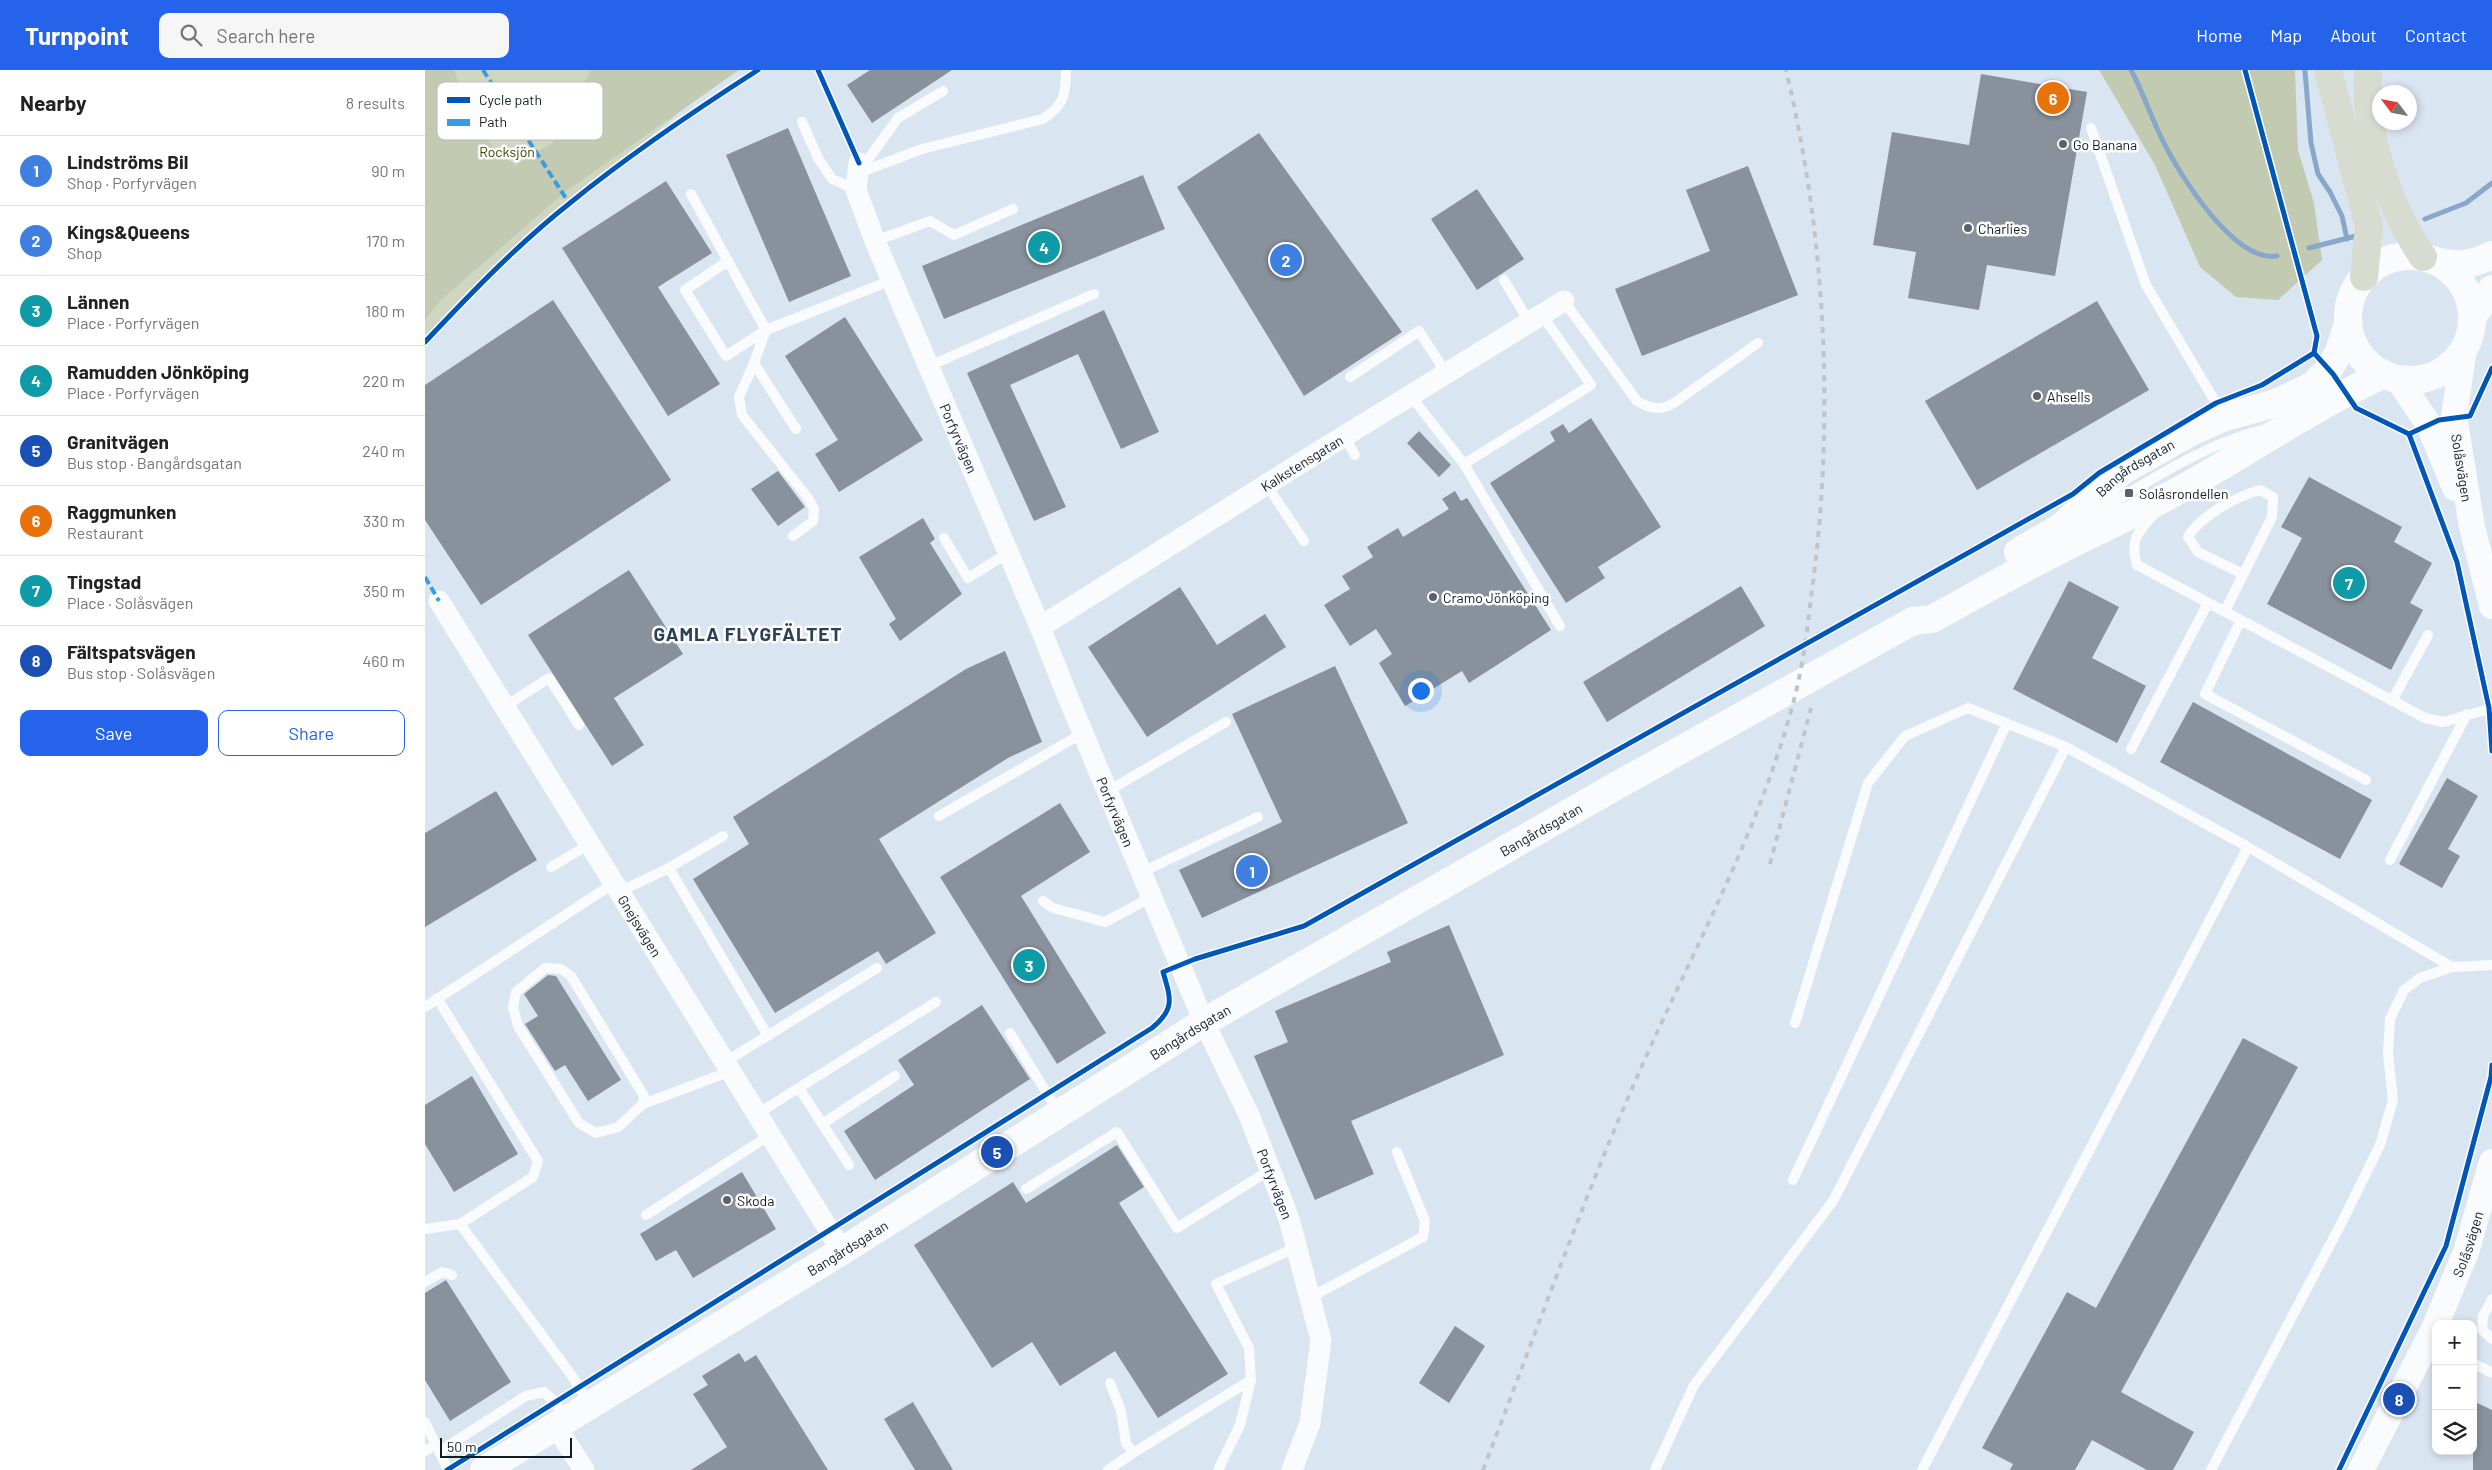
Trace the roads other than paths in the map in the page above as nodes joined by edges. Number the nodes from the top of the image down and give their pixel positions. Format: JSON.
{"nodes":[{"id":1,"x":1066,"y":70,"type":"edge"},
{"id":2,"x":2328,"y":70,"type":"edge"},
{"id":3,"x":2368,"y":70,"type":"edge"},
{"id":4,"x":943,"y":91,"type":"dead end"},
{"id":5,"x":802,"y":122,"type":"dead end"},
{"id":6,"x":2091,"y":128,"type":"dead end"},
{"id":7,"x":858,"y":175,"type":"junction"},
{"id":8,"x":691,"y":194,"type":"dead end"},
{"id":9,"x":1013,"y":209,"type":"dead end"},
{"id":10,"x":875,"y":241,"type":"junction"},
{"id":11,"x":2492,"y":255,"type":"edge"},
{"id":12,"x":2429,"y":259,"type":"junction"},
{"id":13,"x":728,"y":261,"type":"junction"},
{"id":14,"x":2364,"y":277,"type":"junction"},
{"id":15,"x":892,"y":280,"type":"junction"},
{"id":16,"x":1503,"y":280,"type":"dead end"},
{"id":17,"x":2492,"y":289,"type":"edge"},
{"id":18,"x":1094,"y":294,"type":"dead end"},
{"id":19,"x":1564,"y":301,"type":"joint"},
{"id":20,"x":2472,"y":317,"type":"junction"},
{"id":21,"x":1535,"y":318,"type":"junction"},
{"id":22,"x":2348,"y":323,"type":"junction"},
{"id":23,"x":766,"y":330,"type":"junction"},
{"id":24,"x":1758,"y":343,"type":"dead end"},
{"id":25,"x":2464,"y":349,"type":"junction"},
{"id":26,"x":754,"y":363,"type":"junction"},
{"id":27,"x":929,"y":366,"type":"junction"},
{"id":28,"x":1446,"y":373,"type":"junction"},
{"id":29,"x":1350,"y":377,"type":"dead end"},
{"id":30,"x":2391,"y":377,"type":"junction"},
{"id":31,"x":2312,"y":386,"type":"junction"},
{"id":32,"x":1410,"y":395,"type":"junction"},
{"id":33,"x":2275,"y":419,"type":"junction"},
{"id":34,"x":2230,"y":427,"type":"junction"},
{"id":35,"x":796,"y":430,"type":"dead end"},
{"id":36,"x":1344,"y":436,"type":"junction"},
{"id":37,"x":1355,"y":455,"type":"dead end"},
{"id":38,"x":1464,"y":464,"type":"junction"},
{"id":39,"x":1267,"y":484,"type":"junction"},
{"id":40,"x":2176,"y":492,"type":"junction"},
{"id":41,"x":2472,"y":527,"type":"junction"},
{"id":42,"x":793,"y":536,"type":"dead end"},
{"id":43,"x":944,"y":538,"type":"dead end"},
{"id":44,"x":1304,"y":541,"type":"dead end"},
{"id":45,"x":1008,"y":553,"type":"junction"},
{"id":46,"x":2243,"y":574,"type":"junction"},
{"id":47,"x":439,"y":601,"type":"dead end"},
{"id":48,"x":2208,"y":603,"type":"junction"},
{"id":49,"x":2492,"y":606,"type":"edge"},
{"id":50,"x":2225,"y":611,"type":"junction"},
{"id":51,"x":2241,"y":620,"type":"junction"},
{"id":52,"x":1913,"y":621,"type":"junction"},
{"id":53,"x":1560,"y":626,"type":"dead end"},
{"id":54,"x":1040,"y":627,"type":"junction"},
{"id":55,"x":2428,"y":635,"type":"dead end"},
{"id":56,"x":2392,"y":701,"type":"junction"},
{"id":57,"x":505,"y":707,"type":"junction"},
{"id":58,"x":2492,"y":708,"type":"edge"},
{"id":59,"x":2467,"y":714,"type":"junction"},
{"id":60,"x":1226,"y":722,"type":"dead end"},
{"id":61,"x":2007,"y":723,"type":"junction"},
{"id":62,"x":579,"y":725,"type":"dead end"},
{"id":63,"x":1083,"y":733,"type":"junction"},
{"id":64,"x":2066,"y":746,"type":"junction"},
{"id":65,"x":2131,"y":749,"type":"dead end"},
{"id":66,"x":2366,"y":780,"type":"dead end"},
{"id":67,"x":1108,"y":791,"type":"junction"},
{"id":68,"x":939,"y":816,"type":"dead end"},
{"id":69,"x":1258,"y":817,"type":"dead end"},
{"id":70,"x":723,"y":836,"type":"dead end"},
{"id":71,"x":589,"y":844,"type":"junction"},
{"id":72,"x":2248,"y":847,"type":"junction"},
{"id":73,"x":2389,"y":860,"type":"dead end"},
{"id":74,"x":551,"y":867,"type":"dead end"},
{"id":75,"x":669,"y":868,"type":"junction"},
{"id":76,"x":1142,"y":872,"type":"junction"},
{"id":77,"x":617,"y":888,"type":"junction"},
{"id":78,"x":1152,"y":897,"type":"junction"},
{"id":79,"x":1043,"y":901,"type":"dead end"},
{"id":80,"x":2492,"y":964,"type":"edge"},
{"id":81,"x":2452,"y":967,"type":"junction"},
{"id":82,"x":877,"y":968,"type":"dead end"},
{"id":83,"x":437,"y":998,"type":"junction"},
{"id":84,"x":937,"y":1002,"type":"dead end"},
{"id":85,"x":425,"y":1006,"type":"edge"},
{"id":86,"x":1204,"y":1022,"type":"junction"},
{"id":87,"x":1795,"y":1023,"type":"dead end"},
{"id":88,"x":1010,"y":1033,"type":"dead end"},
{"id":89,"x":768,"y":1036,"type":"junction"},
{"id":90,"x":728,"y":1067,"type":"junction"},
{"id":91,"x":895,"y":1076,"type":"dead end"},
{"id":92,"x":799,"y":1088,"type":"junction"},
{"id":93,"x":643,"y":1104,"type":"junction"},
{"id":94,"x":757,"y":1114,"type":"junction"},
{"id":95,"x":1059,"y":1114,"type":"junction"},
{"id":96,"x":822,"y":1124,"type":"junction"},
{"id":97,"x":770,"y":1135,"type":"junction"},
{"id":98,"x":1397,"y":1152,"type":"dead end"},
{"id":99,"x":2492,"y":1162,"type":"edge"},
{"id":100,"x":849,"y":1165,"type":"dead end"},
{"id":101,"x":1270,"y":1170,"type":"junction"},
{"id":102,"x":1793,"y":1180,"type":"dead end"},
{"id":103,"x":1026,"y":1189,"type":"dead end"},
{"id":104,"x":2486,"y":1201,"type":"edge"},
{"id":105,"x":646,"y":1215,"type":"dead end"},
{"id":106,"x":460,"y":1224,"type":"junction"},
{"id":107,"x":425,"y":1229,"type":"edge"},
{"id":108,"x":1297,"y":1246,"type":"junction"},
{"id":109,"x":842,"y":1251,"type":"junction"},
{"id":110,"x":453,"y":1275,"type":"dead end"},
{"id":111,"x":425,"y":1282,"type":"edge"},
{"id":112,"x":1311,"y":1297,"type":"junction"},
{"id":113,"x":2492,"y":1299,"type":"edge"},
{"id":114,"x":2439,"y":1320,"type":"edge"},
{"id":115,"x":2432,"y":1336,"type":"edge"},
{"id":116,"x":2492,"y":1340,"type":"edge"},
{"id":117,"x":2477,"y":1364,"type":"edge"},
{"id":118,"x":2492,"y":1373,"type":"edge"},
{"id":119,"x":1251,"y":1380,"type":"junction"},
{"id":120,"x":1110,"y":1383,"type":"dead end"},
{"id":121,"x":590,"y":1404,"type":"junction"},
{"id":122,"x":425,"y":1422,"type":"edge"},
{"id":123,"x":559,"y":1422,"type":"junction"},
{"id":124,"x":438,"y":1448,"type":"junction"},
{"id":125,"x":425,"y":1451,"type":"edge"},
{"id":126,"x":1133,"y":1453,"type":"junction"},
{"id":127,"x":448,"y":1470,"type":"edge"},
{"id":128,"x":484,"y":1470,"type":"edge"},
{"id":129,"x":584,"y":1470,"type":"edge"},
{"id":130,"x":1108,"y":1470,"type":"edge"},
{"id":131,"x":1218,"y":1470,"type":"edge"},
{"id":132,"x":1292,"y":1470,"type":"edge"},
{"id":133,"x":1655,"y":1470,"type":"edge"},
{"id":134,"x":1922,"y":1470,"type":"edge"},
{"id":135,"x":2211,"y":1470,"type":"edge"},
{"id":136,"x":2361,"y":1470,"type":"edge"}],
"edges":[{"from":1,"to":7,"type":"lane"},
{"from":2,"to":14,"type":"highway"},
{"from":3,"to":12,"type":"highway"},
{"from":4,"to":7,"type":"lane"},
{"from":5,"to":7,"type":"lane"},
{"from":6,"to":34,"type":"lane"},
{"from":7,"to":10,"type":"street","name":"Porfyrvägen"},
{"from":8,"to":13,"type":"lane"},
{"from":9,"to":10,"type":"lane"},
{"from":10,"to":15,"type":"street","name":"Porfyrvägen"},
{"from":11,"to":12,"type":"main road"},
{"from":12,"to":14,"type":"main road"},
{"from":12,"to":20,"type":"main road"},
{"from":13,"to":23,"type":"lane"},
{"from":13,"to":23,"type":"lane"},
{"from":14,"to":22,"type":"main road"},
{"from":15,"to":23,"type":"lane"},
{"from":15,"to":27,"type":"street","name":"Porfyrvägen"},
{"from":16,"to":21,"type":"lane"},
{"from":17,"to":20,"type":"main road"},
{"from":18,"to":27,"type":"lane"},
{"from":19,"to":21,"type":"street","name":"Kalkstensgatan"},
{"from":19,"to":24,"type":"lane"},
{"from":20,"to":25,"type":"main road"},
{"from":21,"to":28,"type":"street","name":"Kalkstensgatan"},
{"from":21,"to":38,"type":"lane"},
{"from":22,"to":30,"type":"main road"},
{"from":22,"to":31,"type":"main road","name":"Bangårdsgatan"},
{"from":23,"to":26,"type":"lane"},
{"from":25,"to":30,"type":"main road"},
{"from":25,"to":41,"type":"street","name":"Solåsvägen"},
{"from":26,"to":35,"type":"lane"},
{"from":26,"to":42,"type":"lane"},
{"from":27,"to":45,"type":"street","name":"Porfyrvägen"},
{"from":28,"to":29,"type":"lane"},
{"from":28,"to":32,"type":"street","name":"Kalkstensgatan"},
{"from":30,"to":33,"type":"main road","name":"Bangårdsgatan"},
{"from":30,"to":41,"type":"street","name":"Solåsvägen"},
{"from":31,"to":33,"type":"lane"},
{"from":31,"to":34,"type":"main road","name":"Bangårdsgatan"},
{"from":32,"to":36,"type":"street","name":"Kalkstensgatan"},
{"from":32,"to":38,"type":"lane"},
{"from":33,"to":34,"type":"lane","name":"Bangårdsgatan"},
{"from":33,"to":34,"type":"lane"},
{"from":33,"to":40,"type":"main road","name":"Bangårdsgatan"},
{"from":34,"to":52,"type":"main road","name":"Bangårdsgatan"},
{"from":36,"to":37,"type":"lane"},
{"from":36,"to":39,"type":"street","name":"Kalkstensgatan"},
{"from":38,"to":53,"type":"lane"},
{"from":39,"to":44,"type":"lane"},
{"from":39,"to":54,"type":"street","name":"Kalkstensgatan"},
{"from":40,"to":48,"type":"lane"},
{"from":40,"to":52,"type":"main road","name":"Bangårdsgatan"},
{"from":41,"to":49,"type":"street","name":"Solåsvägen"},
{"from":43,"to":45,"type":"lane"},
{"from":45,"to":54,"type":"street","name":"Porfyrvägen"},
{"from":46,"to":46,"type":"lane"},
{"from":46,"to":50,"type":"lane"},
{"from":47,"to":57,"type":"street","name":"Gnejsvägen"},
{"from":48,"to":50,"type":"lane"},
{"from":48,"to":65,"type":"lane"},
{"from":50,"to":51,"type":"lane"},
{"from":51,"to":56,"type":"lane"},
{"from":51,"to":66,"type":"lane"},
{"from":52,"to":86,"type":"main road","name":"Bangårdsgatan"},
{"from":54,"to":63,"type":"street","name":"Porfyrvägen"},
{"from":55,"to":56,"type":"lane"},
{"from":56,"to":59,"type":"lane"},
{"from":57,"to":62,"type":"lane"},
{"from":57,"to":71,"type":"street","name":"Gnejsvägen"},
{"from":58,"to":59,"type":"lane"},
{"from":59,"to":73,"type":"lane"},
{"from":60,"to":67,"type":"lane"},
{"from":61,"to":64,"type":"lane"},
{"from":61,"to":87,"type":"lane"},
{"from":61,"to":102,"type":"lane"},
{"from":63,"to":67,"type":"street","name":"Porfyrvägen"},
{"from":63,"to":68,"type":"lane"},
{"from":64,"to":72,"type":"lane"},
{"from":64,"to":133,"type":"lane"},
{"from":67,"to":76,"type":"street","name":"Porfyrvägen"},
{"from":69,"to":76,"type":"lane"},
{"from":70,"to":75,"type":"lane"},
{"from":71,"to":74,"type":"lane"},
{"from":71,"to":77,"type":"street","name":"Gnejsvägen"},
{"from":72,"to":81,"type":"lane"},
{"from":72,"to":134,"type":"lane"},
{"from":75,"to":77,"type":"lane"},
{"from":75,"to":89,"type":"lane"},
{"from":76,"to":78,"type":"street","name":"Porfyrvägen"},
{"from":77,"to":83,"type":"lane"},
{"from":77,"to":90,"type":"street","name":"Gnejsvägen"},
{"from":78,"to":79,"type":"lane"},
{"from":78,"to":86,"type":"street","name":"Porfyrvägen"},
{"from":80,"to":81,"type":"lane"},
{"from":81,"to":135,"type":"lane"},
{"from":82,"to":89,"type":"lane"},
{"from":83,"to":85,"type":"lane"},
{"from":83,"to":106,"type":"lane"},
{"from":84,"to":92,"type":"lane"},
{"from":86,"to":95,"type":"main road","name":"Bangårdsgatan"},
{"from":86,"to":101,"type":"street","name":"Porfyrvägen"},
{"from":88,"to":95,"type":"lane"},
{"from":89,"to":90,"type":"lane"},
{"from":90,"to":93,"type":"lane"},
{"from":90,"to":94,"type":"street","name":"Gnejsvägen"},
{"from":91,"to":96,"type":"lane"},
{"from":92,"to":94,"type":"lane"},
{"from":92,"to":96,"type":"lane"},
{"from":93,"to":93,"type":"lane"},
{"from":94,"to":97,"type":"street","name":"Gnejsvägen"},
{"from":95,"to":109,"type":"main road","name":"Bangårdsgatan"},
{"from":96,"to":100,"type":"lane"},
{"from":97,"to":105,"type":"lane"},
{"from":97,"to":109,"type":"street","name":"Gnejsvägen"},
{"from":98,"to":112,"type":"lane"},
{"from":99,"to":104,"type":"street","name":"Solåsvägen"},
{"from":101,"to":103,"type":"lane"},
{"from":101,"to":108,"type":"street","name":"Porfyrvägen"},
{"from":104,"to":114,"type":"street","name":"Solåsvägen"},
{"from":106,"to":107,"type":"lane"},
{"from":106,"to":121,"type":"lane"},
{"from":108,"to":112,"type":"street","name":"Porfyrvägen"},
{"from":108,"to":119,"type":"lane"},
{"from":109,"to":121,"type":"main road","name":"Bangårdsgatan"},
{"from":110,"to":111,"type":"lane"},
{"from":112,"to":132,"type":"street","name":"Porfyrvägen"},
{"from":113,"to":116,"type":"lane"},
{"from":115,"to":136,"type":"street","name":"Solåsvägen"},
{"from":117,"to":118,"type":"lane"},
{"from":119,"to":126,"type":"lane"},
{"from":119,"to":131,"type":"lane"},
{"from":120,"to":126,"type":"lane"},
{"from":121,"to":123,"type":"main road","name":"Bangårdsgatan"},
{"from":122,"to":124,"type":"lane"},
{"from":123,"to":124,"type":"lane"},
{"from":123,"to":128,"type":"main road","name":"Bangårdsgatan"},
{"from":123,"to":129,"type":"street"},
{"from":124,"to":125,"type":"lane"},
{"from":124,"to":127,"type":"lane"},
{"from":126,"to":130,"type":"lane"}]}
